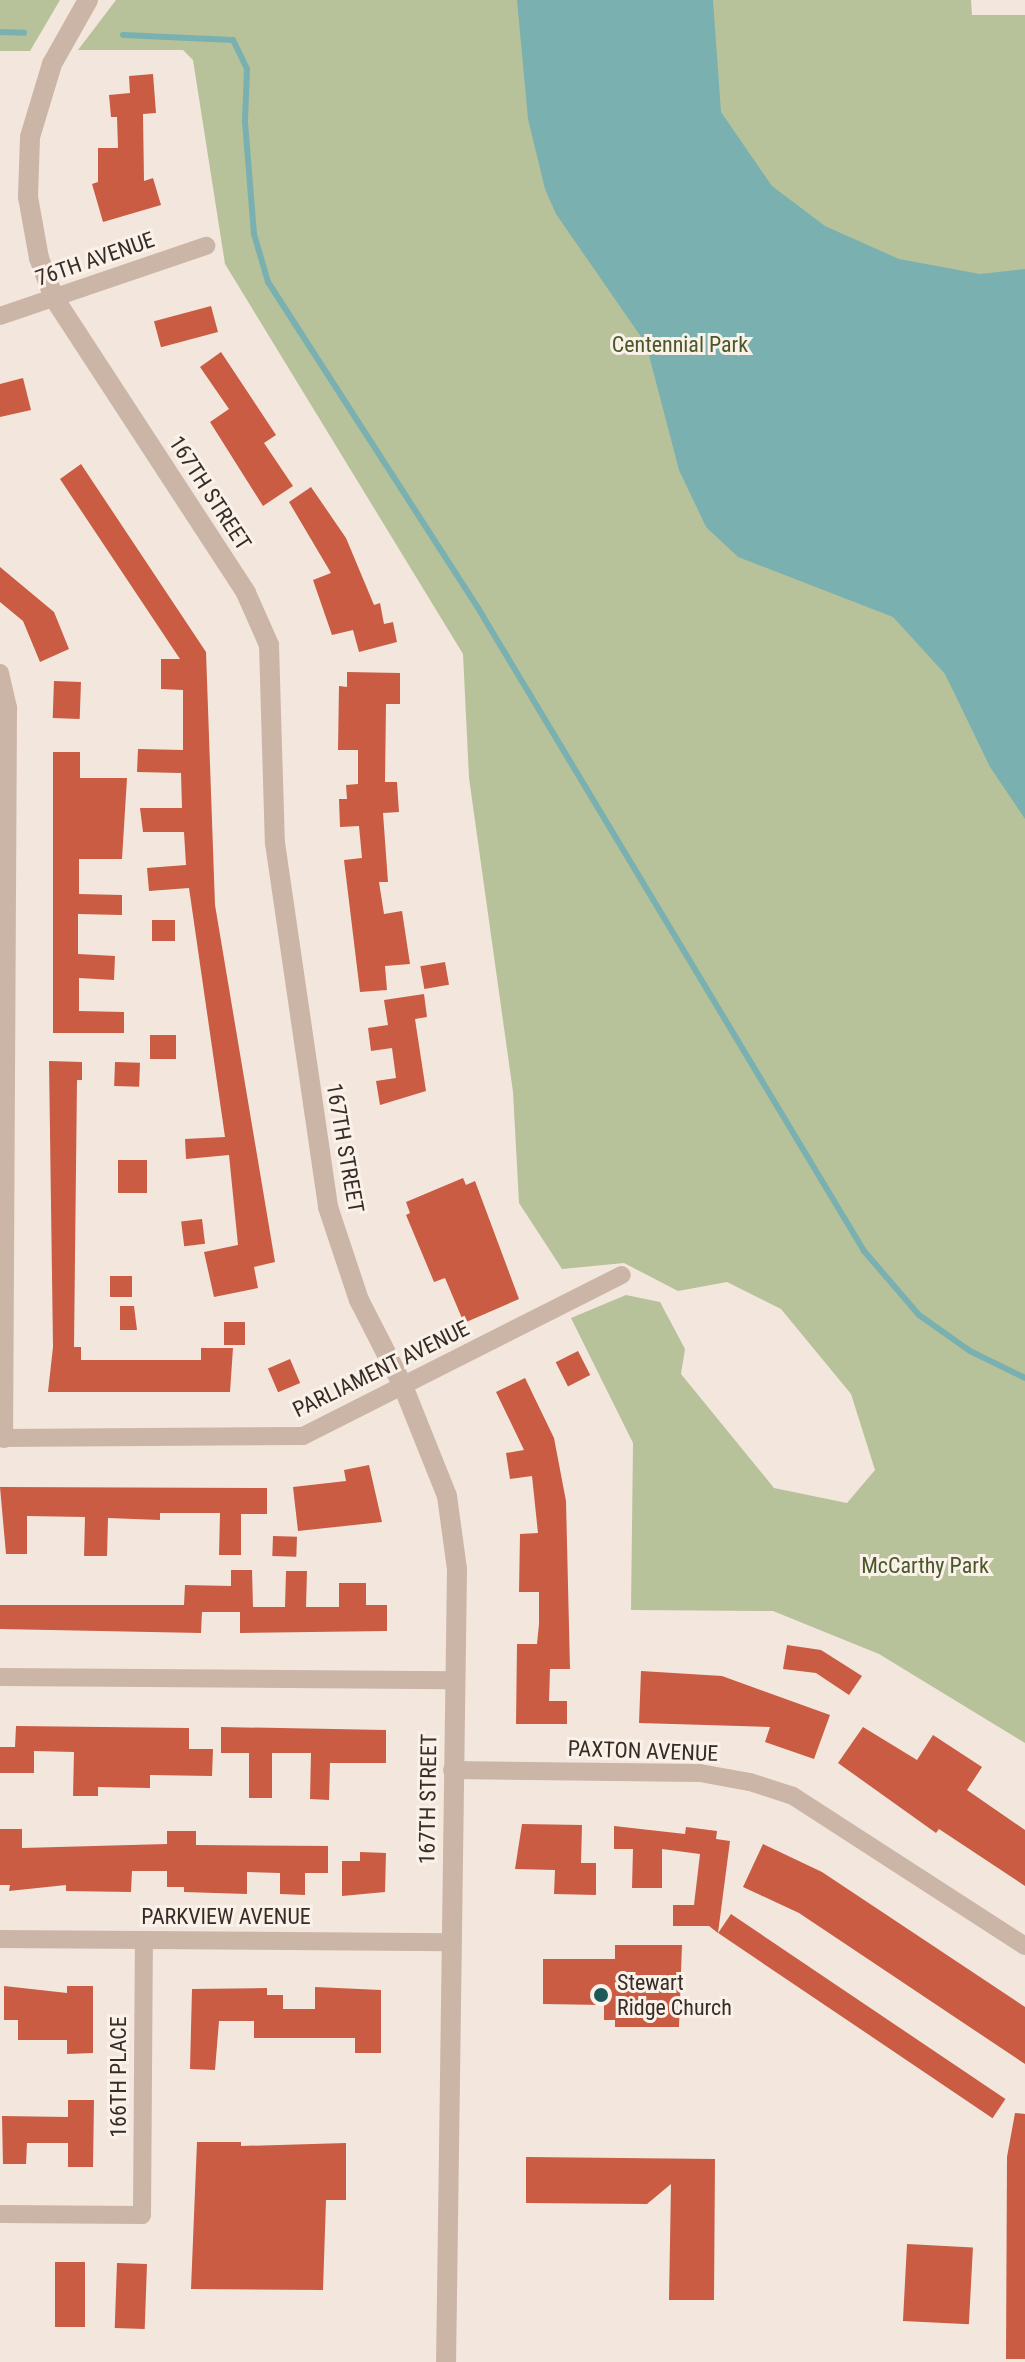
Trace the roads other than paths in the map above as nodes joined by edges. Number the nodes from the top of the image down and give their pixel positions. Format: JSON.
{"nodes":[{"id":1,"x":88,"y":0,"type":"edge"},
{"id":2,"x":206,"y":246,"type":"dead end"},
{"id":3,"x":54,"y":298,"type":"junction"},
{"id":4,"x":0,"y":316,"type":"edge"},
{"id":5,"x":0,"y":673,"type":"edge"},
{"id":6,"x":622,"y":1275,"type":"dead end"},
{"id":7,"x":403,"y":1386,"type":"junction"},
{"id":8,"x":2,"y":1438,"type":"edge"},
{"id":9,"x":0,"y":1677,"type":"edge"},
{"id":10,"x":453,"y":1680,"type":"junction"},
{"id":11,"x":452,"y":1770,"type":"junction"},
{"id":12,"x":0,"y":1939,"type":"edge"},
{"id":13,"x":144,"y":1940,"type":"junction"},
{"id":14,"x":451,"y":1942,"type":"junction"},
{"id":15,"x":1025,"y":1946,"type":"edge"},
{"id":16,"x":0,"y":2214,"type":"edge"},
{"id":17,"x":446,"y":2362,"type":"edge"}],
"edges":[{"from":1,"to":3,"type":"street","name":"167TH STREET"},
{"from":2,"to":3,"type":"street","name":"76TH AVENUE"},
{"from":3,"to":4,"type":"street","name":"76TH AVENUE"},
{"from":3,"to":7,"type":"street","name":"167TH STREET"},
{"from":5,"to":8,"type":"street"},
{"from":6,"to":7,"type":"street","name":"PARLIAMENT AVENUE"},
{"from":7,"to":8,"type":"street","name":"PARLIAMENT AVENUE"},
{"from":7,"to":10,"type":"street","name":"167TH STREET"},
{"from":9,"to":10,"type":"street"},
{"from":10,"to":11,"type":"street","name":"167TH STREET"},
{"from":11,"to":14,"type":"street","name":"167TH STREET"},
{"from":11,"to":15,"type":"street","name":"PAXTON AVENUE"},
{"from":12,"to":13,"type":"street","name":"PARKVIEW AVENUE"},
{"from":13,"to":14,"type":"street","name":"PARKVIEW AVENUE"},
{"from":13,"to":16,"type":"street","name":"166TH PLACE"},
{"from":14,"to":17,"type":"street","name":"167TH STREET"}]}
